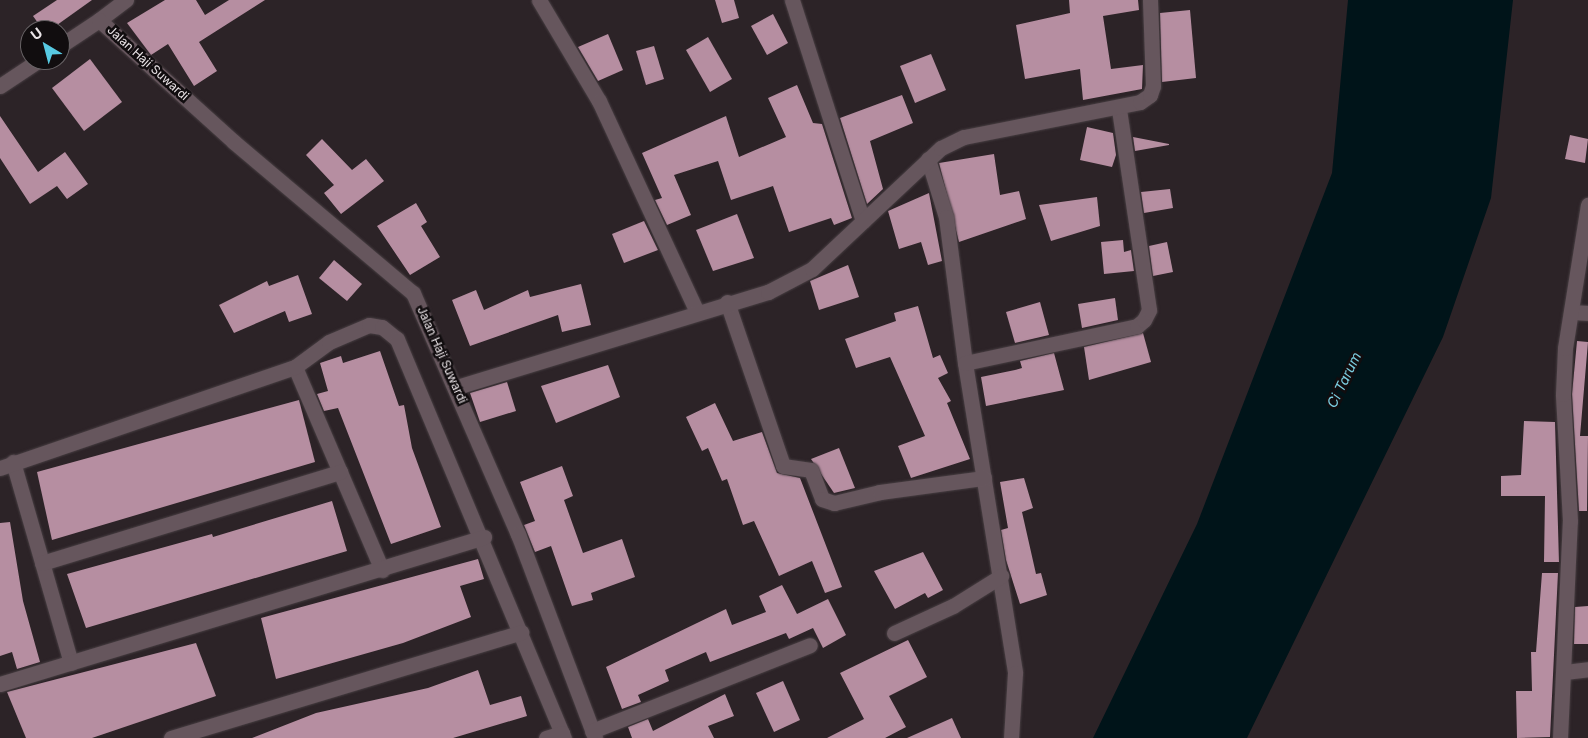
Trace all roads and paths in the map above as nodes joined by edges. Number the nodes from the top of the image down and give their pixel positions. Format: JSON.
{"nodes":[{"id":1,"x":126,"y":0,"type":"edge"},
{"id":2,"x":539,"y":0,"type":"edge"},
{"id":3,"x":792,"y":0,"type":"edge"},
{"id":4,"x":1150,"y":0,"type":"edge"},
{"id":5,"x":99,"y":20,"type":"junction"},
{"id":6,"x":70,"y":39,"type":"edge"},
{"id":7,"x":24,"y":70,"type":"edge"},
{"id":8,"x":0,"y":86,"type":"edge"},
{"id":9,"x":1119,"y":109,"type":"junction"},
{"id":10,"x":928,"y":159,"type":"junction"},
{"id":11,"x":1588,"y":205,"type":"edge"},
{"id":12,"x":862,"y":221,"type":"junction"},
{"id":13,"x":727,"y":302,"type":"junction"},
{"id":14,"x":696,"y":310,"type":"junction"},
{"id":15,"x":1571,"y":312,"type":"junction"},
{"id":16,"x":1588,"y":313,"type":"edge"},
{"id":17,"x":964,"y":363,"type":"junction"},
{"id":18,"x":295,"y":367,"type":"junction"},
{"id":19,"x":457,"y":387,"type":"junction"},
{"id":20,"x":6,"y":465,"type":"edge"},
{"id":21,"x":340,"y":472,"type":"junction"},
{"id":22,"x":984,"y":478,"type":"junction"},
{"id":23,"x":484,"y":537,"type":"junction"},
{"id":24,"x":42,"y":563,"type":"junction"},
{"id":25,"x":382,"y":570,"type":"junction"},
{"id":26,"x":1001,"y":576,"type":"junction"},
{"id":27,"x":521,"y":632,"type":"junction"},
{"id":28,"x":894,"y":633,"type":"dead end"},
{"id":29,"x":810,"y":645,"type":"dead end"},
{"id":30,"x":71,"y":663,"type":"junction"},
{"id":31,"x":1588,"y":669,"type":"edge"},
{"id":32,"x":1565,"y":672,"type":"junction"},
{"id":33,"x":0,"y":684,"type":"edge"},
{"id":34,"x":593,"y":734,"type":"edge"},
{"id":35,"x":563,"y":736,"type":"edge"},
{"id":36,"x":171,"y":738,"type":"edge"},
{"id":37,"x":546,"y":738,"type":"edge"},
{"id":38,"x":1011,"y":738,"type":"edge"},
{"id":39,"x":1560,"y":738,"type":"edge"}],
"edges":[{"from":1,"to":5,"type":"street"},
{"from":2,"to":14,"type":"street"},
{"from":3,"to":12,"type":"street"},
{"from":4,"to":9,"type":"street"},
{"from":5,"to":6,"type":"street","name":"Jalan Haji Suwardi"},
{"from":5,"to":19,"type":"street","name":"Jalan Haji Suwardi"},
{"from":7,"to":8,"type":"street"},
{"from":9,"to":10,"type":"street"},
{"from":9,"to":17,"type":"street"},
{"from":10,"to":12,"type":"street"},
{"from":10,"to":17,"type":"street"},
{"from":11,"to":15,"type":"street"},
{"from":12,"to":13,"type":"street"},
{"from":13,"to":14,"type":"street"},
{"from":13,"to":22,"type":"street"},
{"from":14,"to":19,"type":"street"},
{"from":15,"to":16,"type":"street"},
{"from":15,"to":32,"type":"street"},
{"from":17,"to":22,"type":"street"},
{"from":18,"to":20,"type":"street"},
{"from":18,"to":21,"type":"street"},
{"from":18,"to":23,"type":"street"},
{"from":19,"to":34,"type":"street","name":"Jalan Haji Suwardi"},
{"from":20,"to":24,"type":"street"},
{"from":21,"to":24,"type":"street"},
{"from":21,"to":25,"type":"street"},
{"from":22,"to":26,"type":"street"},
{"from":23,"to":25,"type":"street"},
{"from":23,"to":27,"type":"street"},
{"from":24,"to":30,"type":"street"},
{"from":25,"to":30,"type":"street"},
{"from":26,"to":28,"type":"street"},
{"from":26,"to":38,"type":"street"},
{"from":27,"to":35,"type":"street"},
{"from":27,"to":36,"type":"street"},
{"from":29,"to":34,"type":"street"},
{"from":30,"to":33,"type":"street"},
{"from":31,"to":32,"type":"street"},
{"from":32,"to":39,"type":"street"},
{"from":35,"to":37,"type":"street"}]}
